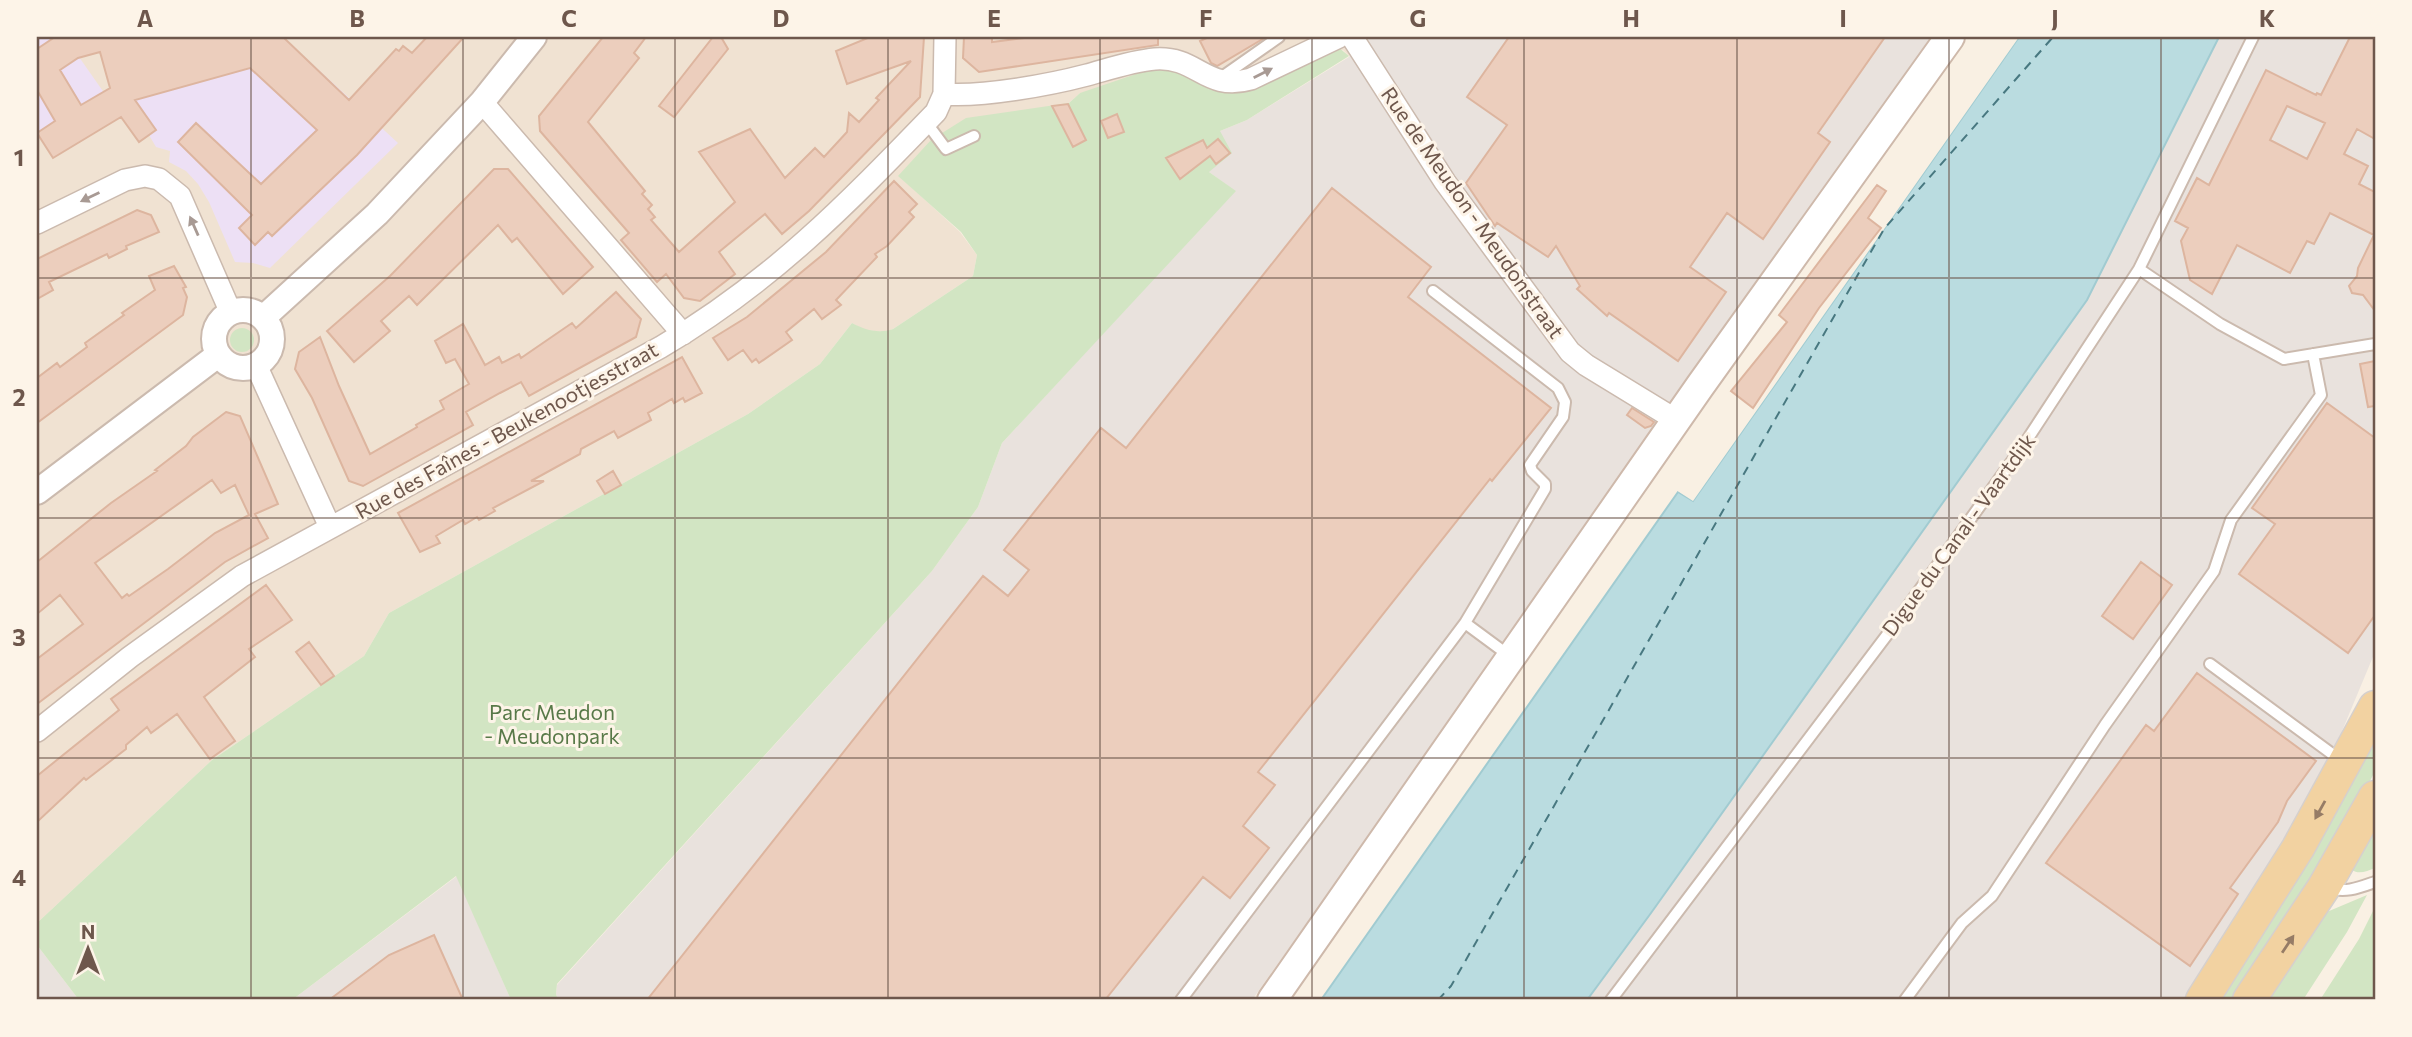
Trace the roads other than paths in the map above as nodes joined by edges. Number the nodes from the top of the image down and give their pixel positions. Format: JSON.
{"nodes":[{"id":1,"x":534,"y":37,"type":"edge"},
{"id":2,"x":945,"y":37,"type":"edge"},
{"id":3,"x":1279,"y":37,"type":"edge"},
{"id":4,"x":1339,"y":37,"type":"edge"},
{"id":5,"x":1352,"y":37,"type":"edge"},
{"id":6,"x":1950,"y":37,"type":"edge"},
{"id":7,"x":2253,"y":37,"type":"edge"},
{"id":8,"x":1216,"y":81,"type":"junction"},
{"id":9,"x":944,"y":94,"type":"junction"},
{"id":10,"x":482,"y":102,"type":"junction"},
{"id":11,"x":926,"y":122,"type":"junction"},
{"id":12,"x":974,"y":136,"type":"dead end"},
{"id":13,"x":37,"y":223,"type":"edge"},
{"id":14,"x":2139,"y":269,"type":"junction"},
{"id":15,"x":1433,"y":291,"type":"dead end"},
{"id":16,"x":231,"y":313,"type":"junction"},
{"id":17,"x":263,"y":318,"type":"junction"},
{"id":18,"x":683,"y":334,"type":"junction"},
{"id":19,"x":2375,"y":344,"type":"edge"},
{"id":20,"x":2313,"y":354,"type":"junction"},
{"id":21,"x":218,"y":355,"type":"junction"},
{"id":22,"x":256,"y":365,"type":"junction"},
{"id":23,"x":1676,"y":420,"type":"junction"},
{"id":24,"x":37,"y":492,"type":"edge"},
{"id":25,"x":330,"y":527,"type":"junction"},
{"id":26,"x":1465,"y":623,"type":"junction"},
{"id":27,"x":1511,"y":657,"type":"junction"},
{"id":28,"x":2210,"y":664,"type":"dead end"},
{"id":29,"x":2375,"y":706,"type":"edge"},
{"id":30,"x":37,"y":731,"type":"edge"},
{"id":31,"x":2345,"y":764,"type":"junction"},
{"id":32,"x":2375,"y":797,"type":"edge"},
{"id":33,"x":2375,"y":882,"type":"edge"},
{"id":34,"x":2324,"y":887,"type":"junction"},
{"id":35,"x":1181,"y":1000,"type":"edge"},
{"id":36,"x":1272,"y":1000,"type":"edge"},
{"id":37,"x":1611,"y":1000,"type":"edge"},
{"id":38,"x":1905,"y":1000,"type":"edge"},
{"id":39,"x":2202,"y":1000,"type":"edge"},
{"id":40,"x":2249,"y":1000,"type":"edge"}],
"edges":[{"from":1,"to":10,"type":"street"},
{"from":2,"to":9,"type":"street"},
{"from":3,"to":8,"type":"lane"},
{"from":8,"to":4,"type":"street","one_way":true},
{"from":5,"to":23,"type":"street","name":"Rue de Meudon - Meudonstraat"},
{"from":6,"to":23,"type":"main road"},
{"from":7,"to":14,"type":"lane","name":"Digue du Canal - Vaartdijk"},
{"from":8,"to":9,"type":"street"},
{"from":9,"to":11,"type":"street","name":"Rue des Faînes - Beukenootjesstraat"},
{"from":10,"to":17,"type":"street"},
{"from":10,"to":18,"type":"street"},
{"from":11,"to":12,"type":"lane"},
{"from":11,"to":18,"type":"street","name":"Rue des Faînes - Beukenootjesstraat"},
{"from":16,"to":13,"type":"street","one_way":true},
{"from":14,"to":20,"type":"lane"},
{"from":14,"to":37,"type":"lane","name":"Digue du Canal - Vaartdijk"},
{"from":15,"to":26,"type":"lane"},
{"from":16,"to":17,"type":"street"},
{"from":16,"to":21,"type":"street"},
{"from":17,"to":22,"type":"street"},
{"from":18,"to":25,"type":"street","name":"Rue des Faînes - Beukenootjesstraat"},
{"from":19,"to":20,"type":"lane"},
{"from":20,"to":38,"type":"lane"},
{"from":21,"to":22,"type":"street"},
{"from":21,"to":24,"type":"street"},
{"from":22,"to":25,"type":"street"},
{"from":23,"to":27,"type":"main road"},
{"from":25,"to":30,"type":"street","name":"Rue des Faînes - Beukenootjesstraat"},
{"from":26,"to":27,"type":"lane"},
{"from":26,"to":35,"type":"lane"},
{"from":27,"to":36,"type":"main road"},
{"from":28,"to":31,"type":"lane"},
{"from":29,"to":31,"type":"main road"},
{"from":31,"to":39,"type":"main road","one_way":true},
{"from":32,"to":34,"type":"main road"},
{"from":33,"to":34,"type":"lane"},
{"from":40,"to":34,"type":"main road","one_way":true}]}
